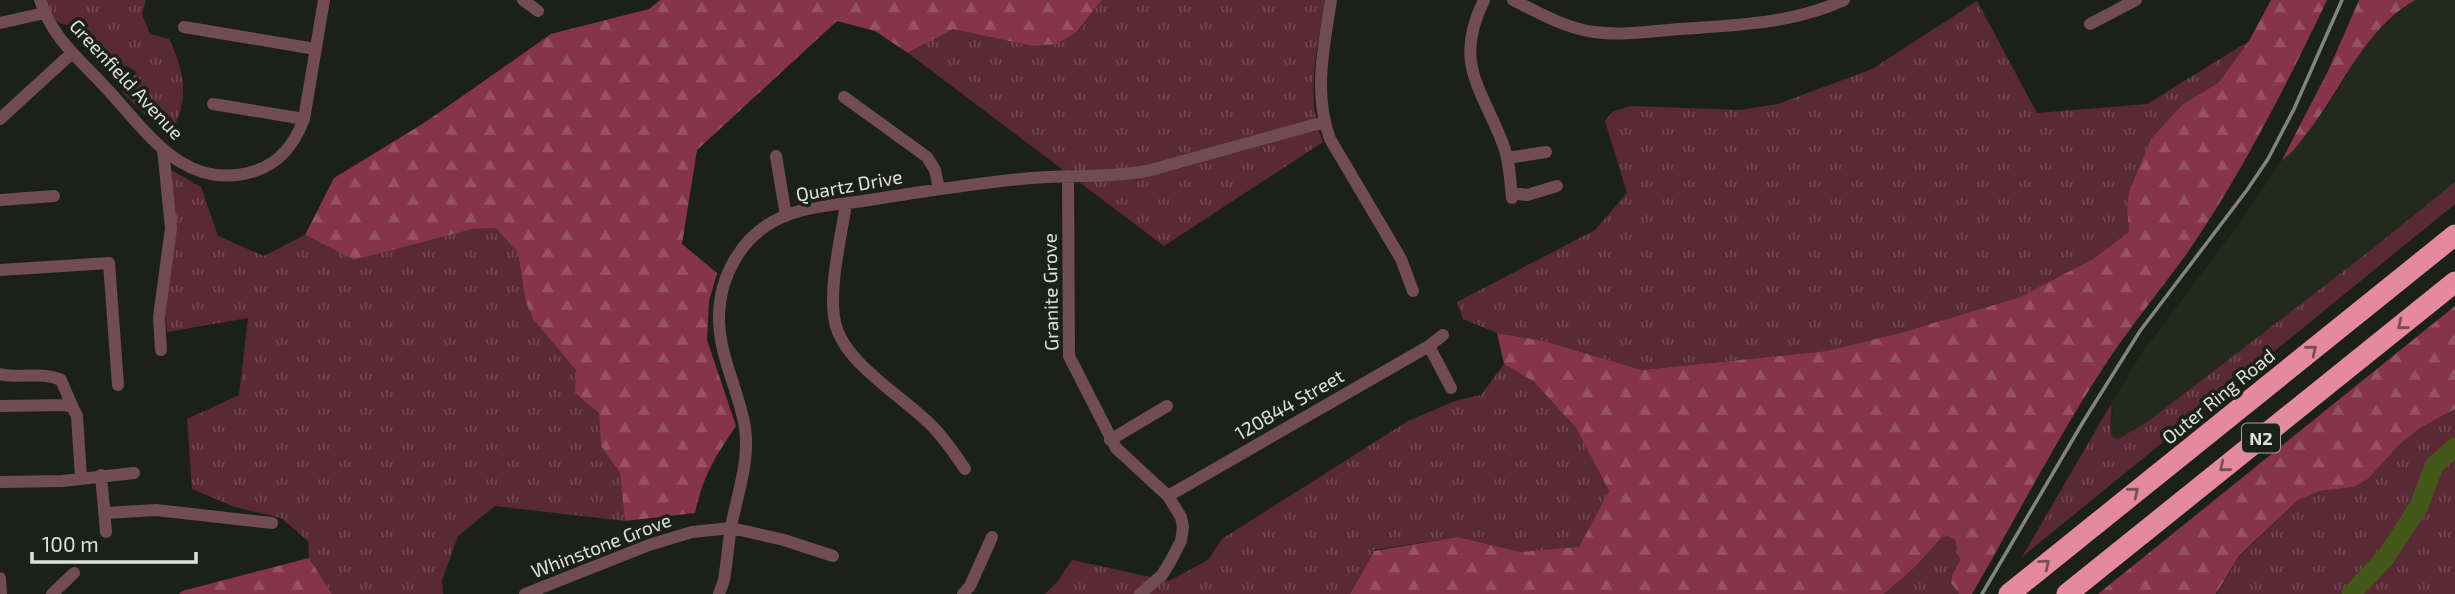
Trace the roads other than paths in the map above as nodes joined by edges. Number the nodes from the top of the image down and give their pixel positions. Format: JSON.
{"nodes":[{"id":1,"x":40,"y":0,"type":"edge"},
{"id":2,"x":324,"y":0,"type":"edge"},
{"id":3,"x":523,"y":0,"type":"edge"},
{"id":4,"x":1331,"y":0,"type":"edge"},
{"id":5,"x":1483,"y":0,"type":"edge"},
{"id":6,"x":1514,"y":0,"type":"edge"},
{"id":7,"x":1844,"y":0,"type":"edge"},
{"id":8,"x":2136,"y":0,"type":"edge"},
{"id":9,"x":538,"y":11,"type":"dead end"},
{"id":10,"x":45,"y":13,"type":"junction"},
{"id":11,"x":0,"y":23,"type":"edge"},
{"id":12,"x":2090,"y":24,"type":"dead end"},
{"id":13,"x":184,"y":27,"type":"dead end"},
{"id":14,"x":316,"y":49,"type":"junction"},
{"id":15,"x":72,"y":52,"type":"junction"},
{"id":16,"x":844,"y":97,"type":"dead end"},
{"id":17,"x":213,"y":104,"type":"dead end"},
{"id":18,"x":0,"y":119,"type":"edge"},
{"id":19,"x":304,"y":119,"type":"junction"},
{"id":20,"x":1324,"y":122,"type":"junction"},
{"id":21,"x":163,"y":149,"type":"junction"},
{"id":22,"x":1546,"y":152,"type":"dead end"},
{"id":23,"x":776,"y":156,"type":"dead end"},
{"id":24,"x":1507,"y":158,"type":"junction"},
{"id":25,"x":1068,"y":176,"type":"junction"},
{"id":26,"x":1557,"y":186,"type":"dead end"},
{"id":27,"x":939,"y":189,"type":"junction"},
{"id":28,"x":54,"y":196,"type":"dead end"},
{"id":29,"x":0,"y":200,"type":"edge"},
{"id":30,"x":846,"y":204,"type":"junction"},
{"id":31,"x":786,"y":216,"type":"junction"},
{"id":32,"x":2455,"y":235,"type":"edge"},
{"id":33,"x":0,"y":270,"type":"edge"},
{"id":34,"x":2455,"y":282,"type":"edge"},
{"id":35,"x":1413,"y":291,"type":"dead end"},
{"id":36,"x":1443,"y":335,"type":"dead end"},
{"id":37,"x":1429,"y":346,"type":"junction"},
{"id":38,"x":161,"y":350,"type":"dead end"},
{"id":39,"x":0,"y":374,"type":"edge"},
{"id":40,"x":118,"y":385,"type":"dead end"},
{"id":41,"x":1451,"y":388,"type":"dead end"},
{"id":42,"x":0,"y":406,"type":"edge"},
{"id":43,"x":1167,"y":406,"type":"dead end"},
{"id":44,"x":73,"y":408,"type":"junction"},
{"id":45,"x":1110,"y":440,"type":"junction"},
{"id":46,"x":965,"y":469,"type":"dead end"},
{"id":47,"x":134,"y":473,"type":"dead end"},
{"id":48,"x":101,"y":475,"type":"junction"},
{"id":49,"x":81,"y":478,"type":"junction"},
{"id":50,"x":0,"y":482,"type":"edge"},
{"id":51,"x":1168,"y":496,"type":"junction"},
{"id":52,"x":105,"y":513,"type":"junction"},
{"id":53,"x":272,"y":523,"type":"dead end"},
{"id":54,"x":732,"y":528,"type":"junction"},
{"id":55,"x":106,"y":532,"type":"dead end"},
{"id":56,"x":992,"y":537,"type":"dead end"},
{"id":57,"x":833,"y":556,"type":"dead end"},
{"id":58,"x":74,"y":573,"type":"dead end"},
{"id":59,"x":0,"y":578,"type":"edge"},
{"id":60,"x":1,"y":594,"type":"edge"},
{"id":61,"x":52,"y":594,"type":"edge"},
{"id":62,"x":525,"y":594,"type":"edge"},
{"id":63,"x":719,"y":594,"type":"edge"},
{"id":64,"x":963,"y":594,"type":"edge"},
{"id":65,"x":1140,"y":594,"type":"edge"},
{"id":66,"x":2009,"y":594,"type":"edge"},
{"id":67,"x":2067,"y":594,"type":"edge"}],
"edges":[{"from":1,"to":10,"type":"street","name":"Greenfield Avenue"},
{"from":2,"to":14,"type":"street","name":"Greenfield Avenue"},
{"from":3,"to":9,"type":"street"},
{"from":4,"to":20,"type":"street"},
{"from":5,"to":24,"type":"street"},
{"from":6,"to":7,"type":"street"},
{"from":8,"to":12,"type":"street"},
{"from":10,"to":11,"type":"street"},
{"from":10,"to":15,"type":"street","name":"Greenfield Avenue"},
{"from":13,"to":14,"type":"street"},
{"from":14,"to":19,"type":"street","name":"Greenfield Avenue"},
{"from":15,"to":18,"type":"street"},
{"from":15,"to":21,"type":"street","name":"Greenfield Avenue"},
{"from":16,"to":27,"type":"street"},
{"from":17,"to":19,"type":"street"},
{"from":19,"to":21,"type":"street","name":"Greenfield Avenue"},
{"from":20,"to":25,"type":"street","name":"Quartz Drive"},
{"from":20,"to":35,"type":"street"},
{"from":21,"to":38,"type":"street"},
{"from":22,"to":24,"type":"street"},
{"from":23,"to":31,"type":"street"},
{"from":24,"to":26,"type":"street"},
{"from":25,"to":27,"type":"street","name":"Quartz Drive"},
{"from":25,"to":45,"type":"street","name":"Granite Grove"},
{"from":27,"to":30,"type":"street","name":"Quartz Drive"},
{"from":28,"to":29,"type":"street"},
{"from":30,"to":31,"type":"street","name":"Quartz Drive"},
{"from":30,"to":46,"type":"street"},
{"from":31,"to":54,"type":"street","name":"Quartz Drive"},
{"from":66,"to":32,"type":"highway","name":"Outer Ring Road","number":"N2","one_way":true},
{"from":33,"to":40,"type":"street"},
{"from":34,"to":67,"type":"highway","number":"N2","one_way":true},
{"from":36,"to":37,"type":"street","name":"120844 Street"},
{"from":37,"to":41,"type":"street"},
{"from":37,"to":51,"type":"street","name":"120844 Street"},
{"from":39,"to":44,"type":"street"},
{"from":42,"to":44,"type":"street"},
{"from":43,"to":45,"type":"street"},
{"from":44,"to":49,"type":"street"},
{"from":45,"to":51,"type":"street","name":"Granite Grove"},
{"from":47,"to":48,"type":"street"},
{"from":48,"to":49,"type":"street"},
{"from":48,"to":52,"type":"street"},
{"from":49,"to":50,"type":"street"},
{"from":51,"to":65,"type":"street","name":"Granite Grove"},
{"from":52,"to":53,"type":"street"},
{"from":52,"to":55,"type":"street"},
{"from":54,"to":57,"type":"street","name":"Whinstone Grove"},
{"from":54,"to":62,"type":"street","name":"Whinstone Grove"},
{"from":54,"to":63,"type":"street","name":"Quartz Drive"},
{"from":56,"to":64,"type":"street"},
{"from":58,"to":61,"type":"street"},
{"from":59,"to":60,"type":"street"}]}
